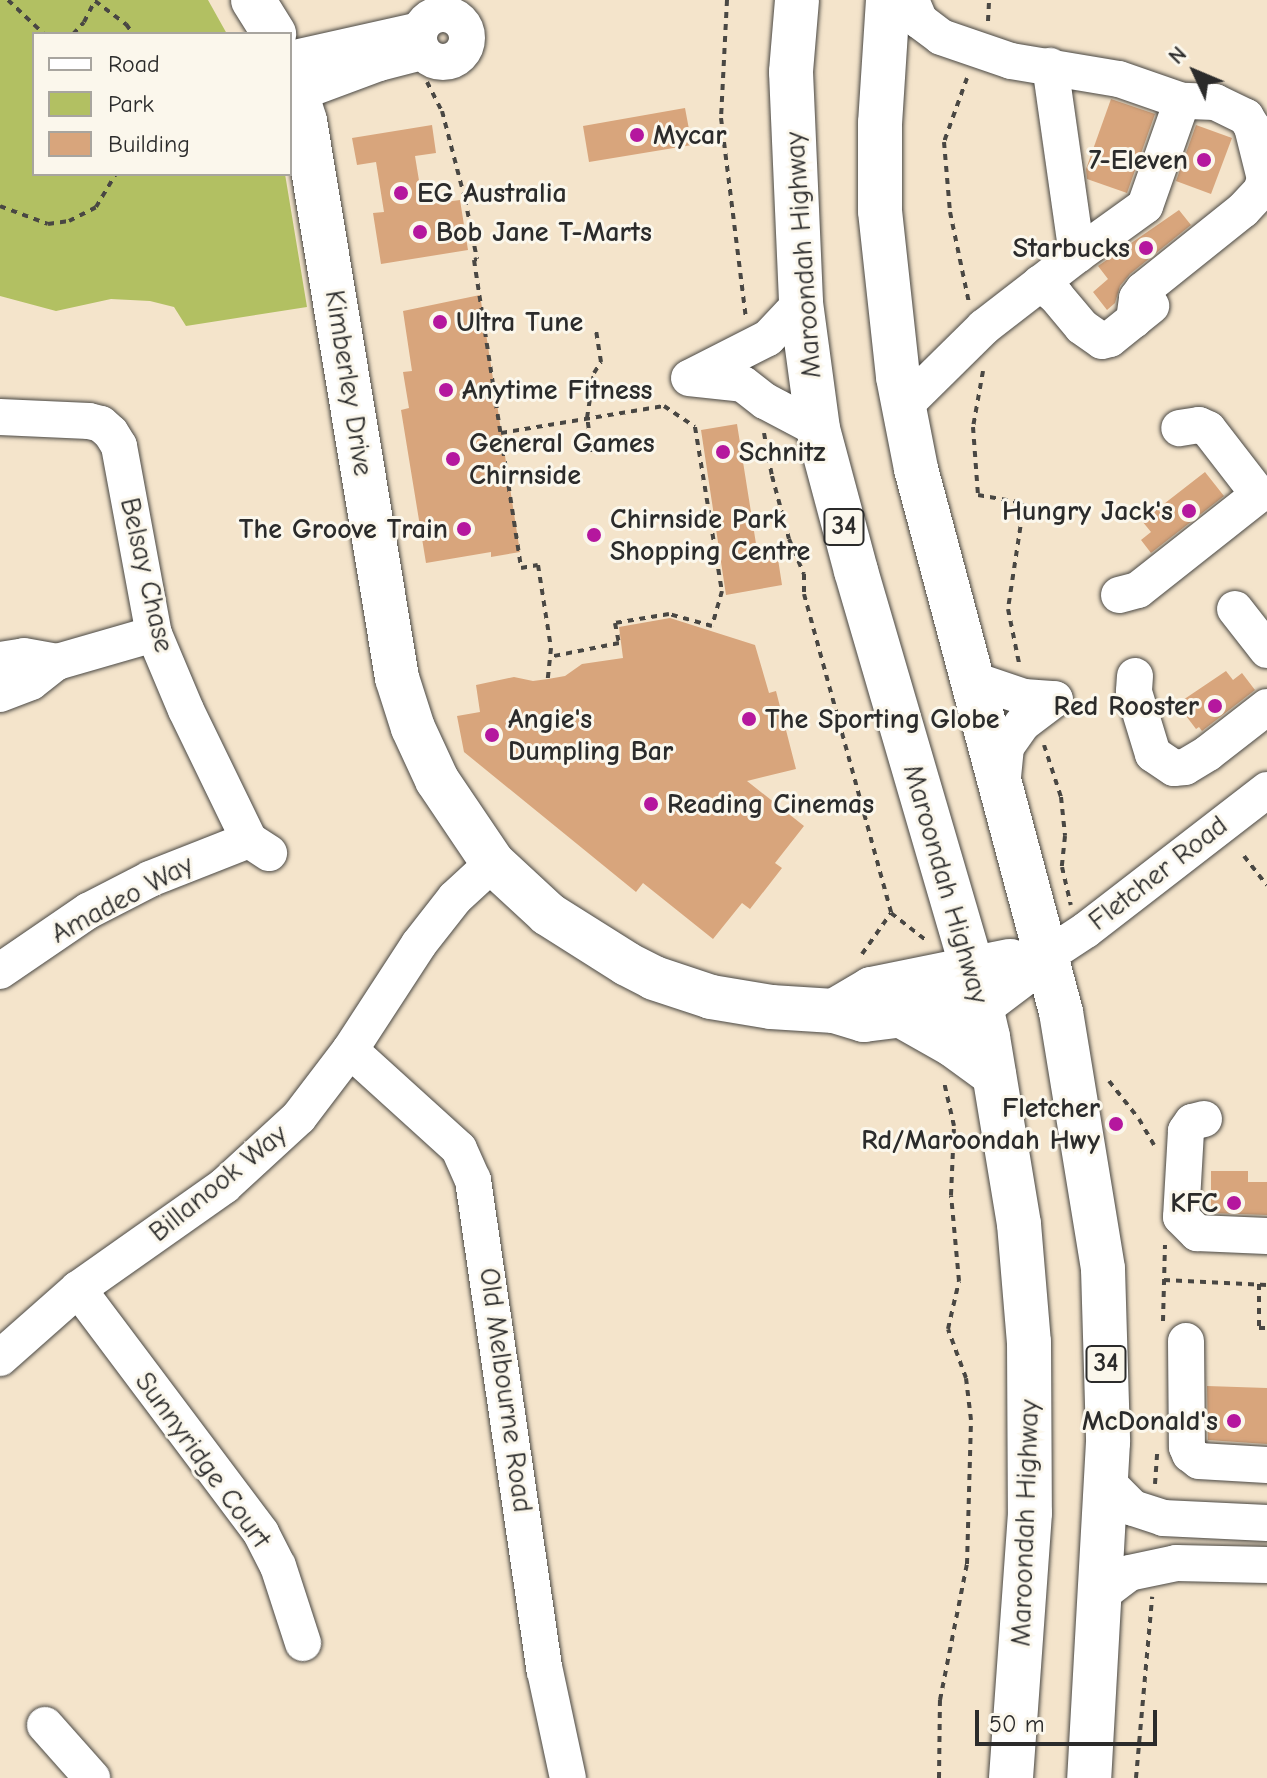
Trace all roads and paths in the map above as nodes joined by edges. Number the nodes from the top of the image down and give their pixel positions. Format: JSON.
{"nodes":[{"id":1,"x":8,"y":0,"type":"edge"},
{"id":2,"x":95,"y":0,"type":"edge"},
{"id":3,"x":253,"y":0,"type":"edge"},
{"id":4,"x":727,"y":0,"type":"edge"},
{"id":5,"x":776,"y":0,"type":"edge"},
{"id":6,"x":797,"y":0,"type":"edge"},
{"id":7,"x":888,"y":0,"type":"edge"},
{"id":8,"x":911,"y":0,"type":"edge"},
{"id":9,"x":425,"y":30,"type":"edge"},
{"id":10,"x":42,"y":32,"type":"edge"},
{"id":11,"x":75,"y":32,"type":"edge"},
{"id":12,"x":132,"y":32,"type":"edge"},
{"id":13,"x":273,"y":32,"type":"edge"},
{"id":14,"x":980,"y":51,"type":"junction"},
{"id":15,"x":1050,"y":66,"type":"junction"},
{"id":16,"x":791,"y":72,"type":"junction"},
{"id":17,"x":292,"y":75,"type":"edge"},
{"id":18,"x":1182,"y":101,"type":"junction"},
{"id":19,"x":115,"y":176,"type":"edge"},
{"id":20,"x":1266,"y":184,"type":"edge"},
{"id":21,"x":0,"y":206,"type":"edge"},
{"id":22,"x":1267,"y":216,"type":"edge"},
{"id":23,"x":1077,"y":255,"type":"junction"},
{"id":24,"x":1040,"y":283,"type":"junction"},
{"id":25,"x":801,"y":303,"type":"junction"},
{"id":26,"x":1134,"y":320,"type":"junction"},
{"id":27,"x":984,"y":327,"type":"junction"},
{"id":28,"x":596,"y":329,"type":"dead end"},
{"id":29,"x":750,"y":350,"type":"junction"},
{"id":30,"x":985,"y":363,"type":"dead end"},
{"id":31,"x":757,"y":391,"type":"junction"},
{"id":32,"x":905,"y":405,"type":"junction"},
{"id":33,"x":0,"y":417,"type":"edge"},
{"id":34,"x":587,"y":418,"type":"junction"},
{"id":35,"x":1179,"y":428,"type":"dead end"},
{"id":36,"x":818,"y":429,"type":"junction"},
{"id":37,"x":501,"y":433,"type":"junction"},
{"id":38,"x":592,"y":452,"type":"dead end"},
{"id":39,"x":1119,"y":595,"type":"dead end"},
{"id":40,"x":1235,"y":609,"type":"dead end"},
{"id":41,"x":154,"y":634,"type":"junction"},
{"id":42,"x":1267,"y":650,"type":"edge"},
{"id":43,"x":549,"y":657,"type":"junction"},
{"id":44,"x":0,"y":660,"type":"edge"},
{"id":45,"x":57,"y":662,"type":"junction"},
{"id":46,"x":1135,"y":676,"type":"dead end"},
{"id":47,"x":548,"y":679,"type":"dead end"},
{"id":48,"x":974,"y":680,"type":"junction"},
{"id":49,"x":0,"y":694,"type":"edge"},
{"id":50,"x":1267,"y":707,"type":"edge"},
{"id":51,"x":1027,"y":708,"type":"junction"},
{"id":52,"x":1001,"y":790,"type":"junction"},
{"id":53,"x":1267,"y":790,"type":"edge"},
{"id":54,"x":259,"y":846,"type":"joint"},
{"id":55,"x":1244,"y":856,"type":"dead end"},
{"id":56,"x":493,"y":863,"type":"junction"},
{"id":57,"x":1267,"y":885,"type":"edge"},
{"id":58,"x":891,"y":913,"type":"junction"},
{"id":59,"x":1062,"y":945,"type":"junction"},
{"id":60,"x":862,"y":954,"type":"dead end"},
{"id":61,"x":0,"y":971,"type":"edge"},
{"id":62,"x":962,"y":983,"type":"junction"},
{"id":63,"x":834,"y":1011,"type":"junction"},
{"id":64,"x":902,"y":1016,"type":"junction"},
{"id":65,"x":939,"y":1038,"type":"junction"},
{"id":66,"x":350,"y":1050,"type":"junction"},
{"id":67,"x":994,"y":1075,"type":"junction"},
{"id":68,"x":1204,"y":1119,"type":"dead end"},
{"id":69,"x":1267,"y":1236,"type":"edge"},
{"id":70,"x":1164,"y":1280,"type":"dead end"},
{"id":71,"x":1259,"y":1284,"type":"junction"},
{"id":72,"x":1267,"y":1285,"type":"edge"},
{"id":73,"x":78,"y":1289,"type":"junction"},
{"id":74,"x":1267,"y":1328,"type":"edge"},
{"id":75,"x":1186,"y":1341,"type":"dead end"},
{"id":76,"x":0,"y":1358,"type":"edge"},
{"id":77,"x":1267,"y":1465,"type":"edge"},
{"id":78,"x":1106,"y":1481,"type":"junction"},
{"id":79,"x":1267,"y":1523,"type":"edge"},
{"id":80,"x":1267,"y":1565,"type":"edge"},
{"id":81,"x":1100,"y":1595,"type":"junction"},
{"id":82,"x":303,"y":1643,"type":"dead end"},
{"id":83,"x":45,"y":1725,"type":"dead end"},
{"id":84,"x":92,"y":1778,"type":"edge"},
{"id":85,"x":568,"y":1778,"type":"edge"},
{"id":86,"x":939,"y":1778,"type":"edge"},
{"id":87,"x":1011,"y":1778,"type":"edge"},
{"id":88,"x":1089,"y":1778,"type":"edge"}],
"edges":[{"from":1,"to":10,"type":"path"},
{"from":2,"to":11,"type":"path"},
{"from":2,"to":12,"type":"path"},
{"from":3,"to":13,"type":"main road"},
{"from":4,"to":29,"type":"path"},
{"from":5,"to":16,"type":"street"},
{"from":6,"to":16,"type":"main road","name":"Maroondah Highway","number":"34"},
{"from":7,"to":32,"type":"main road","number":"34"},
{"from":8,"to":14,"type":"street"},
{"from":9,"to":17,"type":"street"},
{"from":9,"to":37,"type":"path"},
{"from":14,"to":15,"type":"street"},
{"from":14,"to":27,"type":"path"},
{"from":15,"to":18,"type":"street"},
{"from":15,"to":23,"type":"street"},
{"from":16,"to":25,"type":"main road","name":"Maroondah Highway","number":"34"},
{"from":17,"to":56,"type":"main road","name":"Kimberley Drive"},
{"from":18,"to":20,"type":"street"},
{"from":18,"to":23,"type":"street"},
{"from":19,"to":21,"type":"path"},
{"from":20,"to":26,"type":"street"},
{"from":22,"to":26,"type":"street"},
{"from":23,"to":24,"type":"street"},
{"from":24,"to":26,"type":"street"},
{"from":24,"to":27,"type":"street"},
{"from":25,"to":29,"type":"street"},
{"from":25,"to":36,"type":"main road","name":"Maroondah Highway","number":"34"},
{"from":27,"to":32,"type":"street"},
{"from":28,"to":34,"type":"path"},
{"from":29,"to":31,"type":"street"},
{"from":30,"to":51,"type":"path"},
{"from":31,"to":36,"type":"street"},
{"from":31,"to":58,"type":"path"},
{"from":32,"to":48,"type":"main road","number":"34"},
{"from":33,"to":41,"type":"street","name":"Belsay Chase"},
{"from":34,"to":37,"type":"path"},
{"from":34,"to":38,"type":"path"},
{"from":34,"to":43,"type":"path"},
{"from":35,"to":39,"type":"street"},
{"from":36,"to":62,"type":"main road","name":"Maroondah Highway","number":"34"},
{"from":37,"to":43,"type":"path"},
{"from":40,"to":42,"type":"street"},
{"from":41,"to":45,"type":"street"},
{"from":41,"to":54,"type":"street","name":"Belsay Chase"},
{"from":43,"to":47,"type":"path"},
{"from":44,"to":45,"type":"street"},
{"from":45,"to":49,"type":"street"},
{"from":46,"to":50,"type":"street"},
{"from":48,"to":51,"type":"street"},
{"from":48,"to":52,"type":"main road","number":"34"},
{"from":51,"to":52,"type":"street"},
{"from":51,"to":59,"type":"path"},
{"from":52,"to":59,"type":"main road","number":"34"},
{"from":53,"to":59,"type":"street","name":"Fletcher Road"},
{"from":54,"to":61,"type":"street","name":"Amadeo Way"},
{"from":55,"to":57,"type":"path"},
{"from":56,"to":63,"type":"main road","name":"Kimberley Drive"},
{"from":56,"to":66,"type":"street","name":"Billanook Way"},
{"from":58,"to":60,"type":"path"},
{"from":58,"to":62,"type":"path"},
{"from":59,"to":62,"type":"main road","name":"Kimberley Drive"},
{"from":59,"to":78,"type":"main road","number":"34"},
{"from":62,"to":63,"type":"main road","name":"Kimberley Drive"},
{"from":62,"to":64,"type":"main road","name":"Kimberley Drive"},
{"from":62,"to":67,"type":"main road","name":"Maroondah Highway","number":"34"},
{"from":63,"to":64,"type":"main road","name":"Kimberley Drive"},
{"from":64,"to":65,"type":"main road"},
{"from":65,"to":67,"type":"main road"},
{"from":65,"to":86,"type":"path"},
{"from":66,"to":73,"type":"street","name":"Billanook Way"},
{"from":66,"to":85,"type":"street","name":"Old Melbourne Road"},
{"from":67,"to":87,"type":"main road","name":"Maroondah Highway","number":"34"},
{"from":68,"to":69,"type":"street"},
{"from":70,"to":71,"type":"path"},
{"from":71,"to":72,"type":"path"},
{"from":71,"to":74,"type":"path"},
{"from":73,"to":76,"type":"street","name":"Billanook Way"},
{"from":73,"to":82,"type":"street","name":"Sunnyridge Court"},
{"from":75,"to":77,"type":"street"},
{"from":78,"to":79,"type":"street"},
{"from":78,"to":81,"type":"main road","number":"34"},
{"from":80,"to":81,"type":"street"},
{"from":81,"to":88,"type":"main road","number":"34"},
{"from":83,"to":84,"type":"street"}]}
